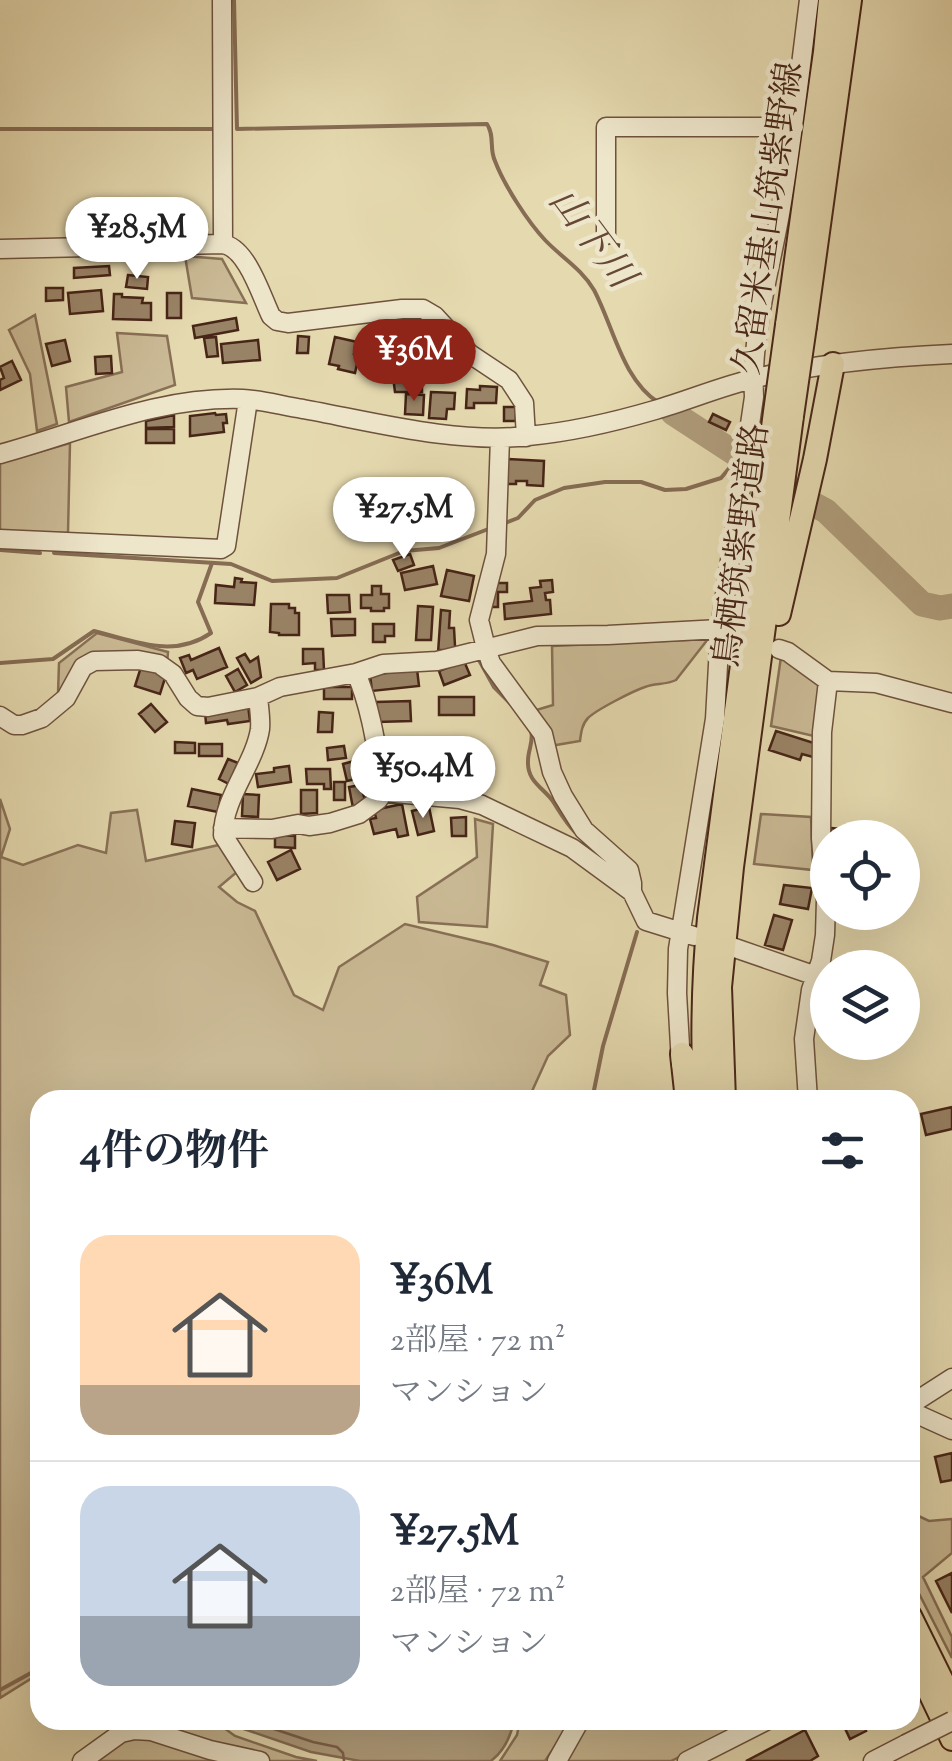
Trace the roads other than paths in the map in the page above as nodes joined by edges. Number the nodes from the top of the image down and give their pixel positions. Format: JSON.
{"nodes":[{"id":1,"x":222,"y":0,"type":"edge"},
{"id":2,"x":809,"y":0,"type":"edge"},
{"id":3,"x":830,"y":0,"type":"edge"},
{"id":4,"x":850,"y":0,"type":"edge"},
{"id":5,"x":794,"y":126,"type":"junction"},
{"id":6,"x":606,"y":235,"type":"dead end"},
{"id":7,"x":223,"y":244,"type":"junction"},
{"id":8,"x":0,"y":249,"type":"edge"},
{"id":9,"x":796,"y":325,"type":"junction"},
{"id":10,"x":952,"y":354,"type":"edge"},
{"id":11,"x":833,"y":364,"type":"junction"},
{"id":12,"x":753,"y":379,"type":"junction"},
{"id":13,"x":248,"y":400,"type":"junction"},
{"id":14,"x":526,"y":437,"type":"junction"},
{"id":15,"x":500,"y":438,"type":"junction"},
{"id":16,"x":762,"y":452,"type":"junction"},
{"id":17,"x":0,"y":454,"type":"edge"},
{"id":18,"x":779,"y":524,"type":"junction"},
{"id":19,"x":0,"y":539,"type":"edge"},
{"id":20,"x":728,"y":630,"type":"junction"},
{"id":21,"x":486,"y":648,"type":"junction"},
{"id":22,"x":779,"y":648,"type":"dead end"},
{"id":23,"x":356,"y":672,"type":"junction"},
{"id":24,"x":828,"y":681,"type":"junction"},
{"id":25,"x":258,"y":697,"type":"junction"},
{"id":26,"x":952,"y":703,"type":"edge"},
{"id":27,"x":0,"y":716,"type":"edge"},
{"id":28,"x":384,"y":792,"type":"junction"},
{"id":29,"x":223,"y":828,"type":"junction"},
{"id":30,"x":253,"y":882,"type":"dead end"},
{"id":31,"x":632,"y":892,"type":"junction"},
{"id":32,"x":687,"y":934,"type":"junction"},
{"id":33,"x":732,"y":947,"type":"dead end"},
{"id":34,"x":822,"y":950,"type":"edge"},
{"id":35,"x":810,"y":974,"type":"edge"},
{"id":36,"x":810,"y":997,"type":"edge"},
{"id":37,"x":682,"y":1054,"type":"junction"},
{"id":38,"x":679,"y":1090,"type":"edge"},
{"id":39,"x":686,"y":1090,"type":"edge"},
{"id":40,"x":704,"y":1090,"type":"edge"},
{"id":41,"x":724,"y":1090,"type":"edge"},
{"id":42,"x":807,"y":1090,"type":"edge"},
{"id":43,"x":952,"y":1378,"type":"edge"},
{"id":44,"x":920,"y":1401,"type":"edge"},
{"id":45,"x":920,"y":1413,"type":"edge"},
{"id":46,"x":952,"y":1430,"type":"edge"},
{"id":47,"x":920,"y":1636,"type":"edge"},
{"id":48,"x":920,"y":1672,"type":"edge"},
{"id":49,"x":952,"y":1701,"type":"edge"},
{"id":50,"x":952,"y":1721,"type":"edge"},
{"id":51,"x":575,"y":1730,"type":"edge"},
{"id":52,"x":748,"y":1730,"type":"edge"},
{"id":53,"x":952,"y":1738,"type":"edge"},
{"id":54,"x":82,"y":1761,"type":"edge"},
{"id":55,"x":260,"y":1761,"type":"edge"},
{"id":56,"x":558,"y":1761,"type":"edge"},
{"id":57,"x":686,"y":1761,"type":"edge"},
{"id":58,"x":873,"y":1761,"type":"edge"}],
"edges":[{"from":1,"to":7,"type":"street"},
{"from":2,"to":5,"type":"street"},
{"from":3,"to":9,"type":"main road","name":"久留米基山筑紫野線"},
{"from":4,"to":9,"type":"main road"},
{"from":5,"to":6,"type":"street"},
{"from":5,"to":12,"type":"street"},
{"from":7,"to":8,"type":"street"},
{"from":7,"to":14,"type":"street"},
{"from":9,"to":16,"type":"main road","name":"久留米基山筑紫野線","bridge":true},
{"from":10,"to":11,"type":"street"},
{"from":11,"to":12,"type":"street"},
{"from":11,"to":18,"type":"main road"},
{"from":12,"to":14,"type":"street"},
{"from":12,"to":16,"type":"street"},
{"from":13,"to":15,"type":"street"},
{"from":13,"to":17,"type":"street"},
{"from":13,"to":19,"type":"street"},
{"from":14,"to":15,"type":"street"},
{"from":15,"to":21,"type":"street"},
{"from":16,"to":18,"type":"main road","name":"久留米基山筑紫野線"},
{"from":16,"to":20,"type":"street"},
{"from":18,"to":40,"type":"main road","name":"久留米基山筑紫野線"},
{"from":18,"to":41,"type":"main road"},
{"from":20,"to":21,"type":"street"},
{"from":20,"to":32,"type":"street"},
{"from":21,"to":23,"type":"street"},
{"from":21,"to":31,"type":"street"},
{"from":22,"to":24,"type":"street"},
{"from":23,"to":25,"type":"street"},
{"from":23,"to":28,"type":"street"},
{"from":24,"to":26,"type":"street"},
{"from":24,"to":34,"type":"street"},
{"from":25,"to":27,"type":"street"},
{"from":25,"to":29,"type":"street"},
{"from":28,"to":29,"type":"street"},
{"from":28,"to":31,"type":"street"},
{"from":29,"to":30,"type":"street"},
{"from":31,"to":32,"type":"street"},
{"from":32,"to":37,"type":"street"},
{"from":33,"to":35,"type":"street"},
{"from":36,"to":42,"type":"street"},
{"from":37,"to":38,"type":"street"},
{"from":37,"to":39,"type":"main road"},
{"from":43,"to":44,"type":"street"},
{"from":45,"to":46,"type":"street"},
{"from":47,"to":49,"type":"main road"},
{"from":48,"to":53,"type":"main road"},
{"from":50,"to":58,"type":"street","bridge":true},
{"from":51,"to":56,"type":"street"},
{"from":52,"to":57,"type":"street"},
{"from":54,"to":55,"type":"street"}]}
